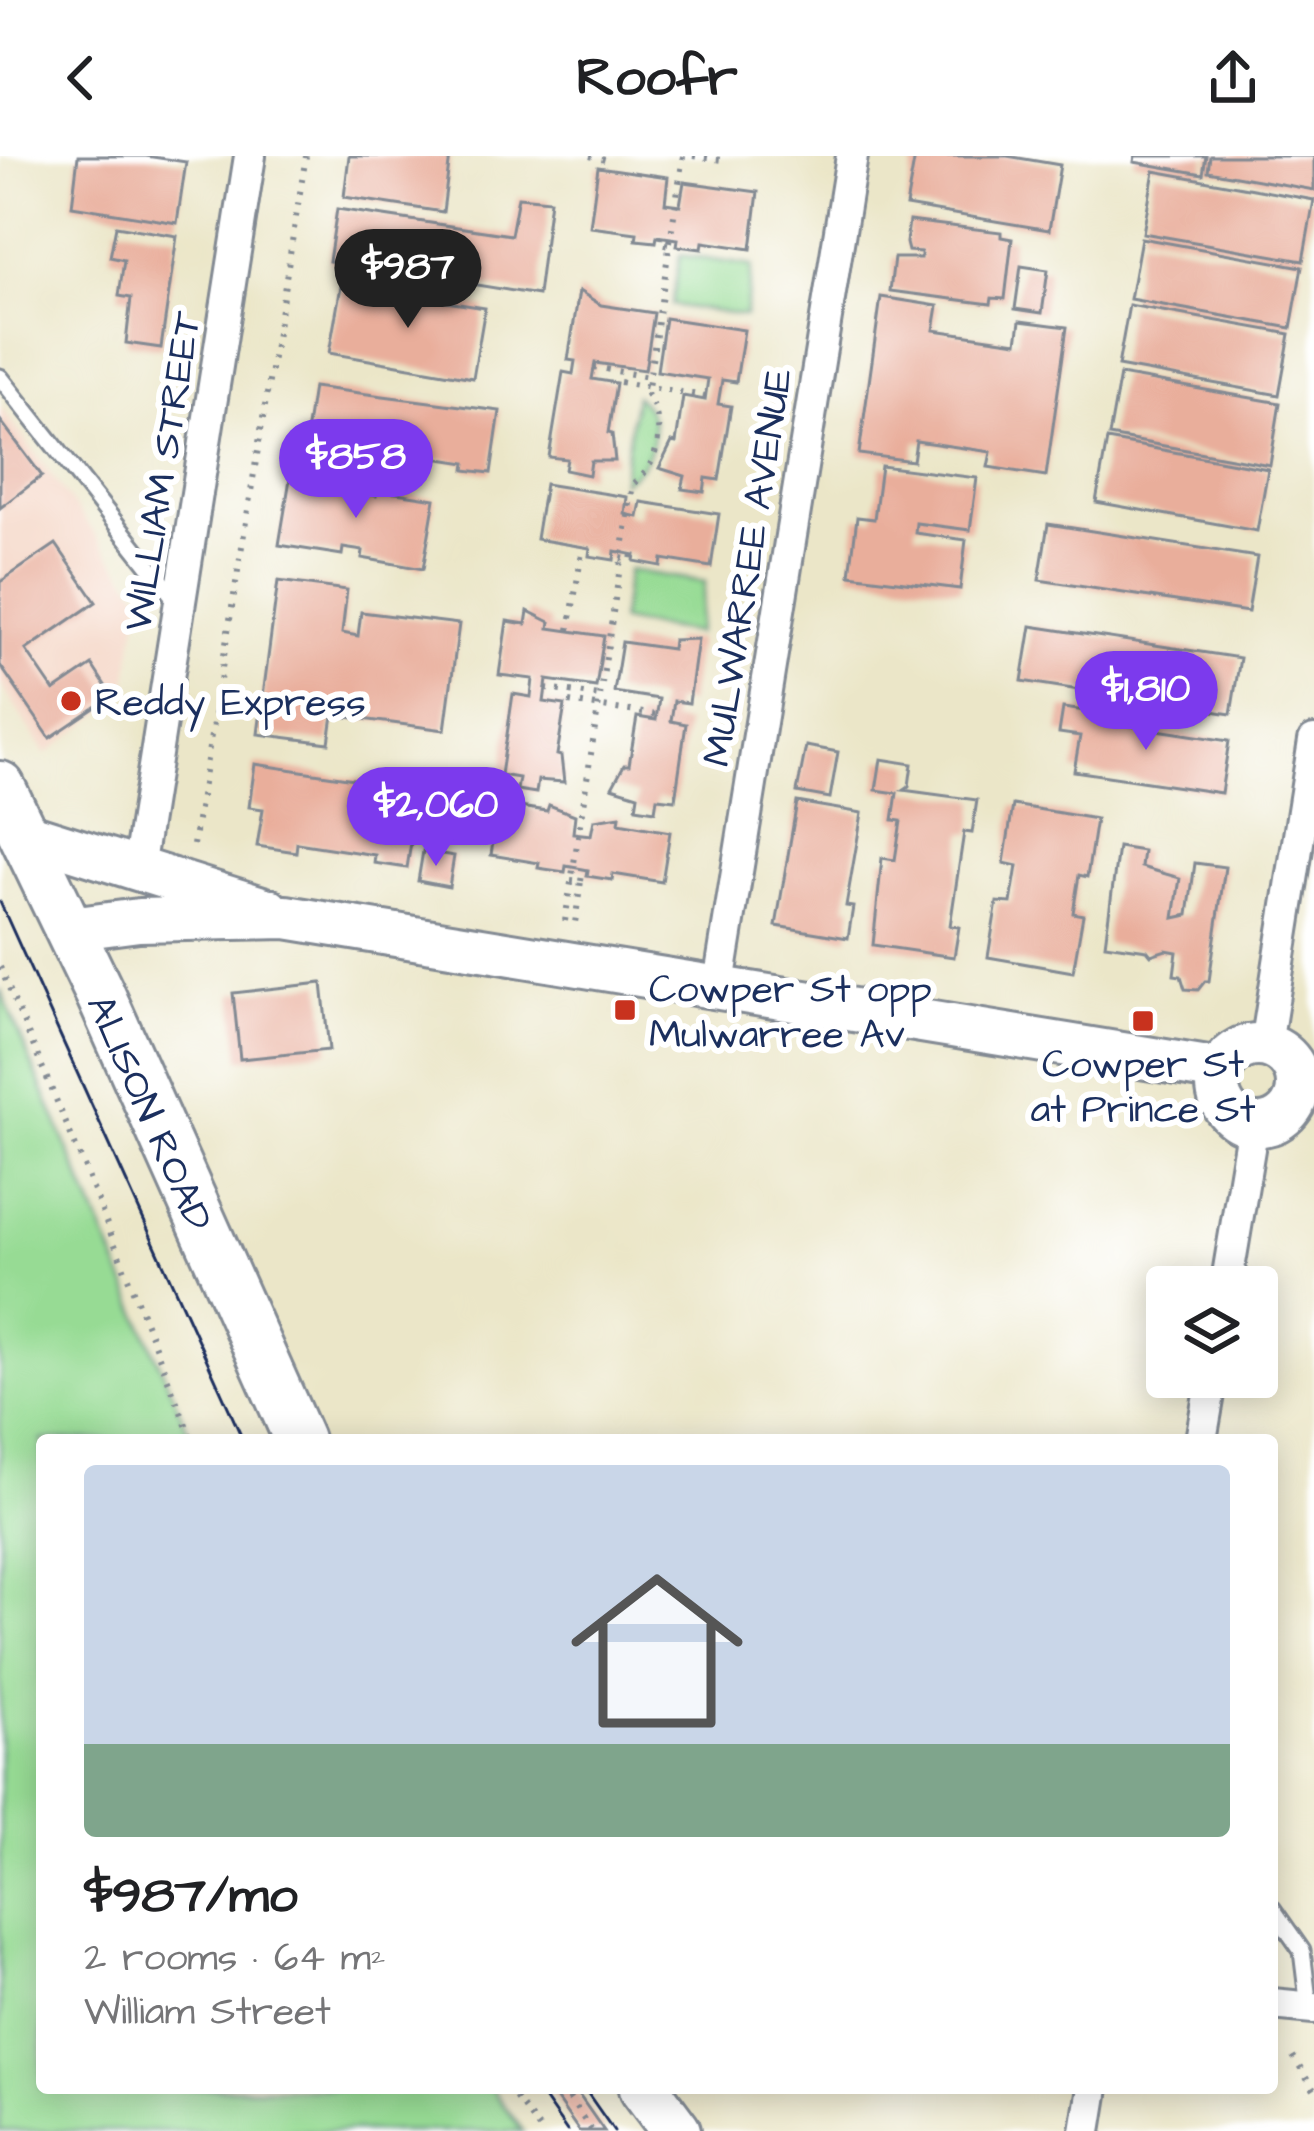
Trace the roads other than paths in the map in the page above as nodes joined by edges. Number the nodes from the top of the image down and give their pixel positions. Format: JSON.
{"nodes":[{"id":1,"x":250,"y":156,"type":"edge"},
{"id":2,"x":852,"y":156,"type":"edge"},
{"id":3,"x":0,"y":377,"type":"edge"},
{"id":4,"x":180,"y":605,"type":"junction"},
{"id":5,"x":1314,"y":741,"type":"edge"},
{"id":6,"x":0,"y":786,"type":"edge"},
{"id":7,"x":1309,"y":807,"type":"edge"},
{"id":8,"x":26,"y":834,"type":"junction"},
{"id":9,"x":138,"y":869,"type":"junction"},
{"id":10,"x":286,"y":917,"type":"junction"},
{"id":11,"x":70,"y":928,"type":"junction"},
{"id":12,"x":718,"y":990,"type":"junction"},
{"id":13,"x":1266,"y":1045,"type":"junction"},
{"id":14,"x":1220,"y":1070,"type":"junction"},
{"id":15,"x":1306,"y":1084,"type":"edge"},
{"id":16,"x":1253,"y":1125,"type":"junction"},
{"id":17,"x":1230,"y":1266,"type":"edge"},
{"id":18,"x":1208,"y":1398,"type":"edge"},
{"id":19,"x":295,"y":1434,"type":"edge"},
{"id":20,"x":1202,"y":1434,"type":"edge"},
{"id":21,"x":1278,"y":1916,"type":"edge"},
{"id":22,"x":1278,"y":2005,"type":"edge"},
{"id":23,"x":1311,"y":2008,"type":"edge"},
{"id":24,"x":648,"y":2094,"type":"edge"},
{"id":25,"x":1092,"y":2094,"type":"edge"},
{"id":26,"x":676,"y":2131,"type":"edge"},
{"id":27,"x":1086,"y":2131,"type":"edge"}],
"edges":[{"from":1,"to":4,"type":"street","name":"WILLIAM STREET"},
{"from":2,"to":12,"type":"street","name":"MULWARREE AVENUE"},
{"from":3,"to":4,"type":"lane"},
{"from":4,"to":9,"type":"street","name":"WILLIAM STREET"},
{"from":5,"to":7,"type":"street"},
{"from":6,"to":8,"type":"main road","name":"ALISON ROAD"},
{"from":7,"to":13,"type":"street"},
{"from":8,"to":9,"type":"main road"},
{"from":8,"to":11,"type":"main road","name":"ALISON ROAD"},
{"from":9,"to":10,"type":"main road"},
{"from":10,"to":11,"type":"main road"},
{"from":10,"to":12,"type":"main road"},
{"from":11,"to":19,"type":"main road","name":"ALISON ROAD"},
{"from":12,"to":14,"type":"main road"},
{"from":13,"to":14,"type":"main road"},
{"from":13,"to":15,"type":"main road"},
{"from":14,"to":16,"type":"main road"},
{"from":15,"to":16,"type":"main road"},
{"from":16,"to":17,"type":"street"},
{"from":18,"to":20,"type":"street"},
{"from":21,"to":23,"type":"lane"},
{"from":22,"to":23,"type":"street"},
{"from":24,"to":26,"type":"main road"},
{"from":25,"to":27,"type":"street"}]}
